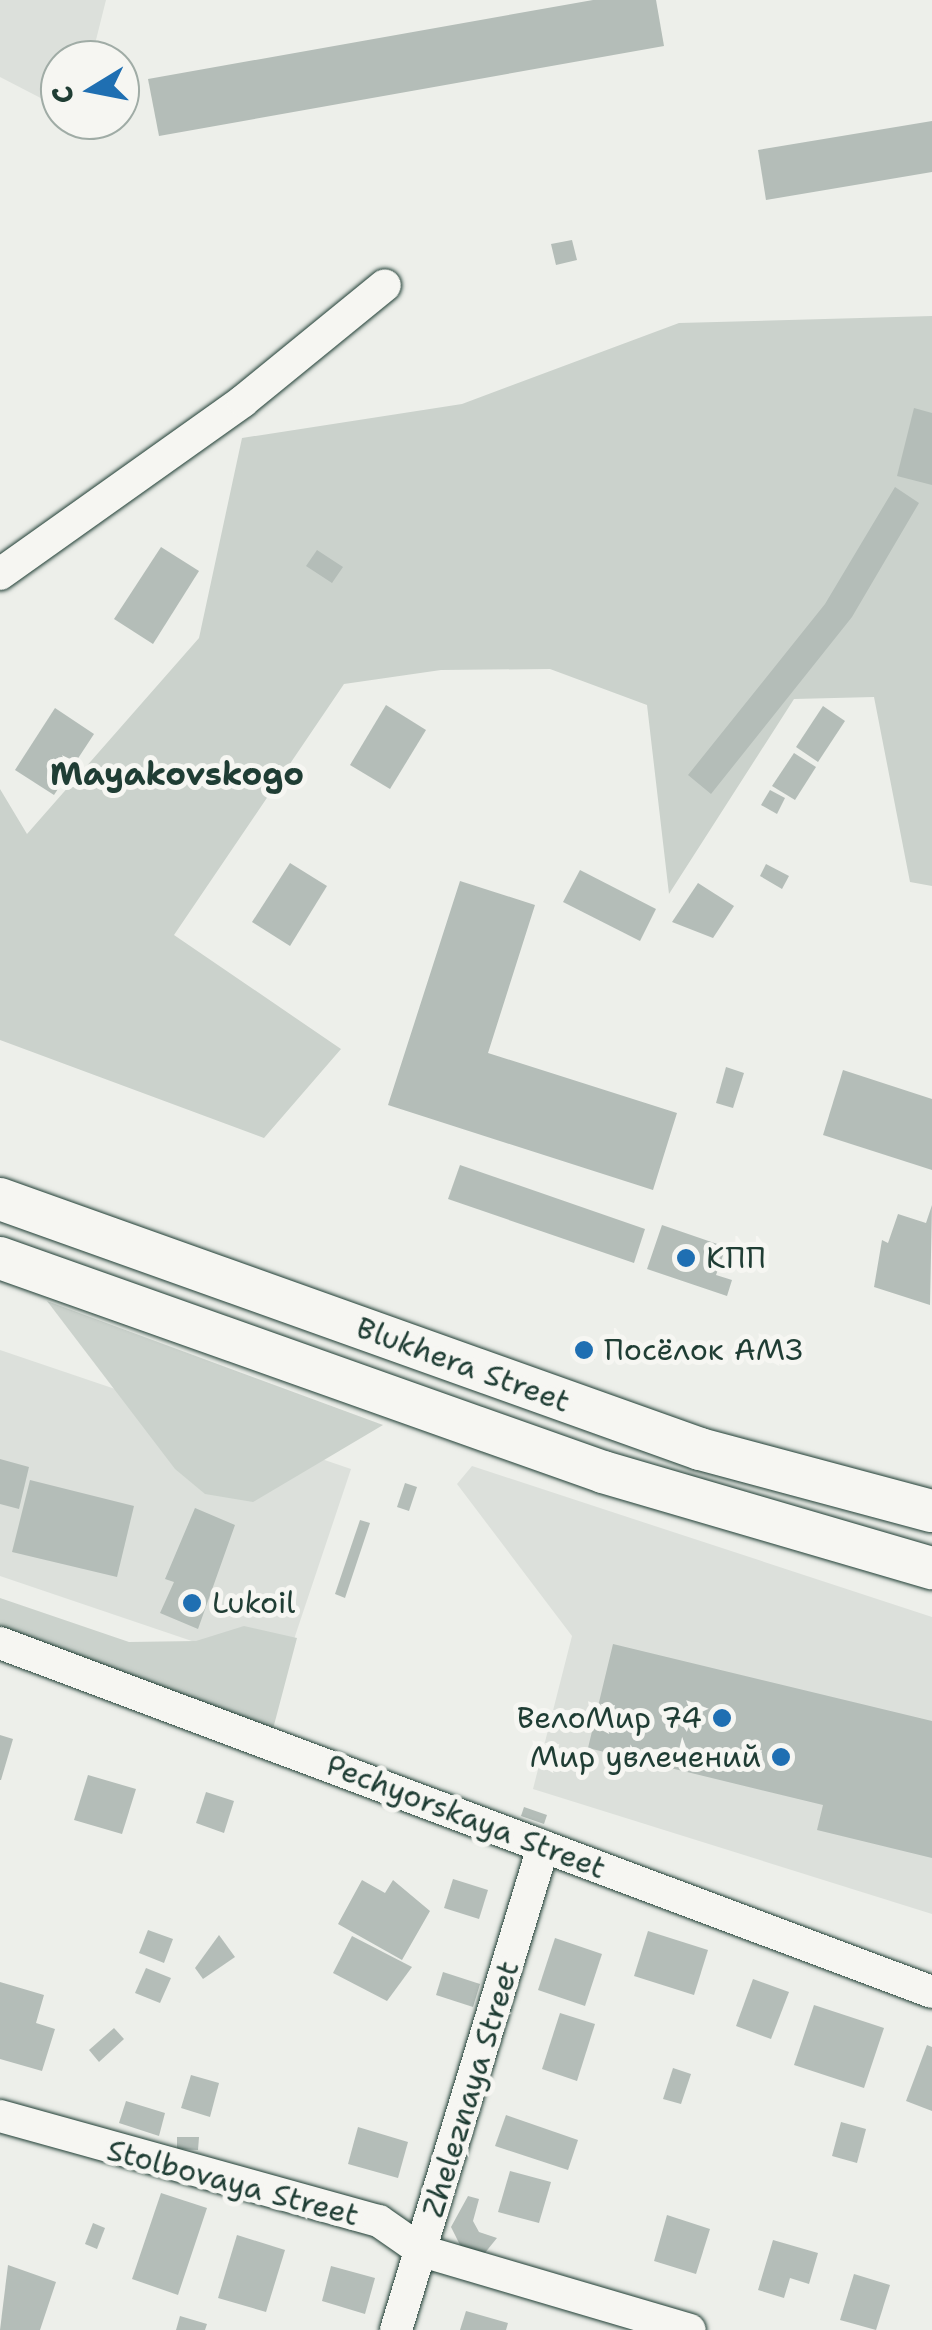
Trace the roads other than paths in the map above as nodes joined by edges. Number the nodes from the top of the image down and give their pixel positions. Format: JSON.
{"nodes":[{"id":1,"x":385,"y":285,"type":"dead end"},
{"id":2,"x":0,"y":574,"type":"edge"},
{"id":3,"x":0,"y":1198,"type":"edge"},
{"id":4,"x":0,"y":1258,"type":"edge"},
{"id":5,"x":932,"y":1511,"type":"edge"},
{"id":6,"x":932,"y":1568,"type":"edge"},
{"id":7,"x":0,"y":1643,"type":"edge"},
{"id":8,"x":543,"y":1847,"type":"junction"},
{"id":9,"x":932,"y":1992,"type":"edge"},
{"id":10,"x":0,"y":2116,"type":"edge"},
{"id":11,"x":422,"y":2251,"type":"junction"},
{"id":12,"x":396,"y":2330,"type":"edge"},
{"id":13,"x":690,"y":2330,"type":"edge"}],
"edges":[{"from":1,"to":2,"type":"street"},
{"from":3,"to":5,"type":"main road","name":"Blukhera Street"},
{"from":4,"to":6,"type":"main road","name":"Blukhera Street"},
{"from":7,"to":8,"type":"street","name":"Pechyorskaya Street"},
{"from":8,"to":9,"type":"street","name":"Pechyorskaya Street"},
{"from":8,"to":11,"type":"street","name":"Zheleznaya Street"},
{"from":10,"to":11,"type":"street","name":"Stolbovaya Street"},
{"from":11,"to":12,"type":"street","name":"Zheleznaya Street"},
{"from":11,"to":13,"type":"street","name":"Stolbovaya Street"}]}
